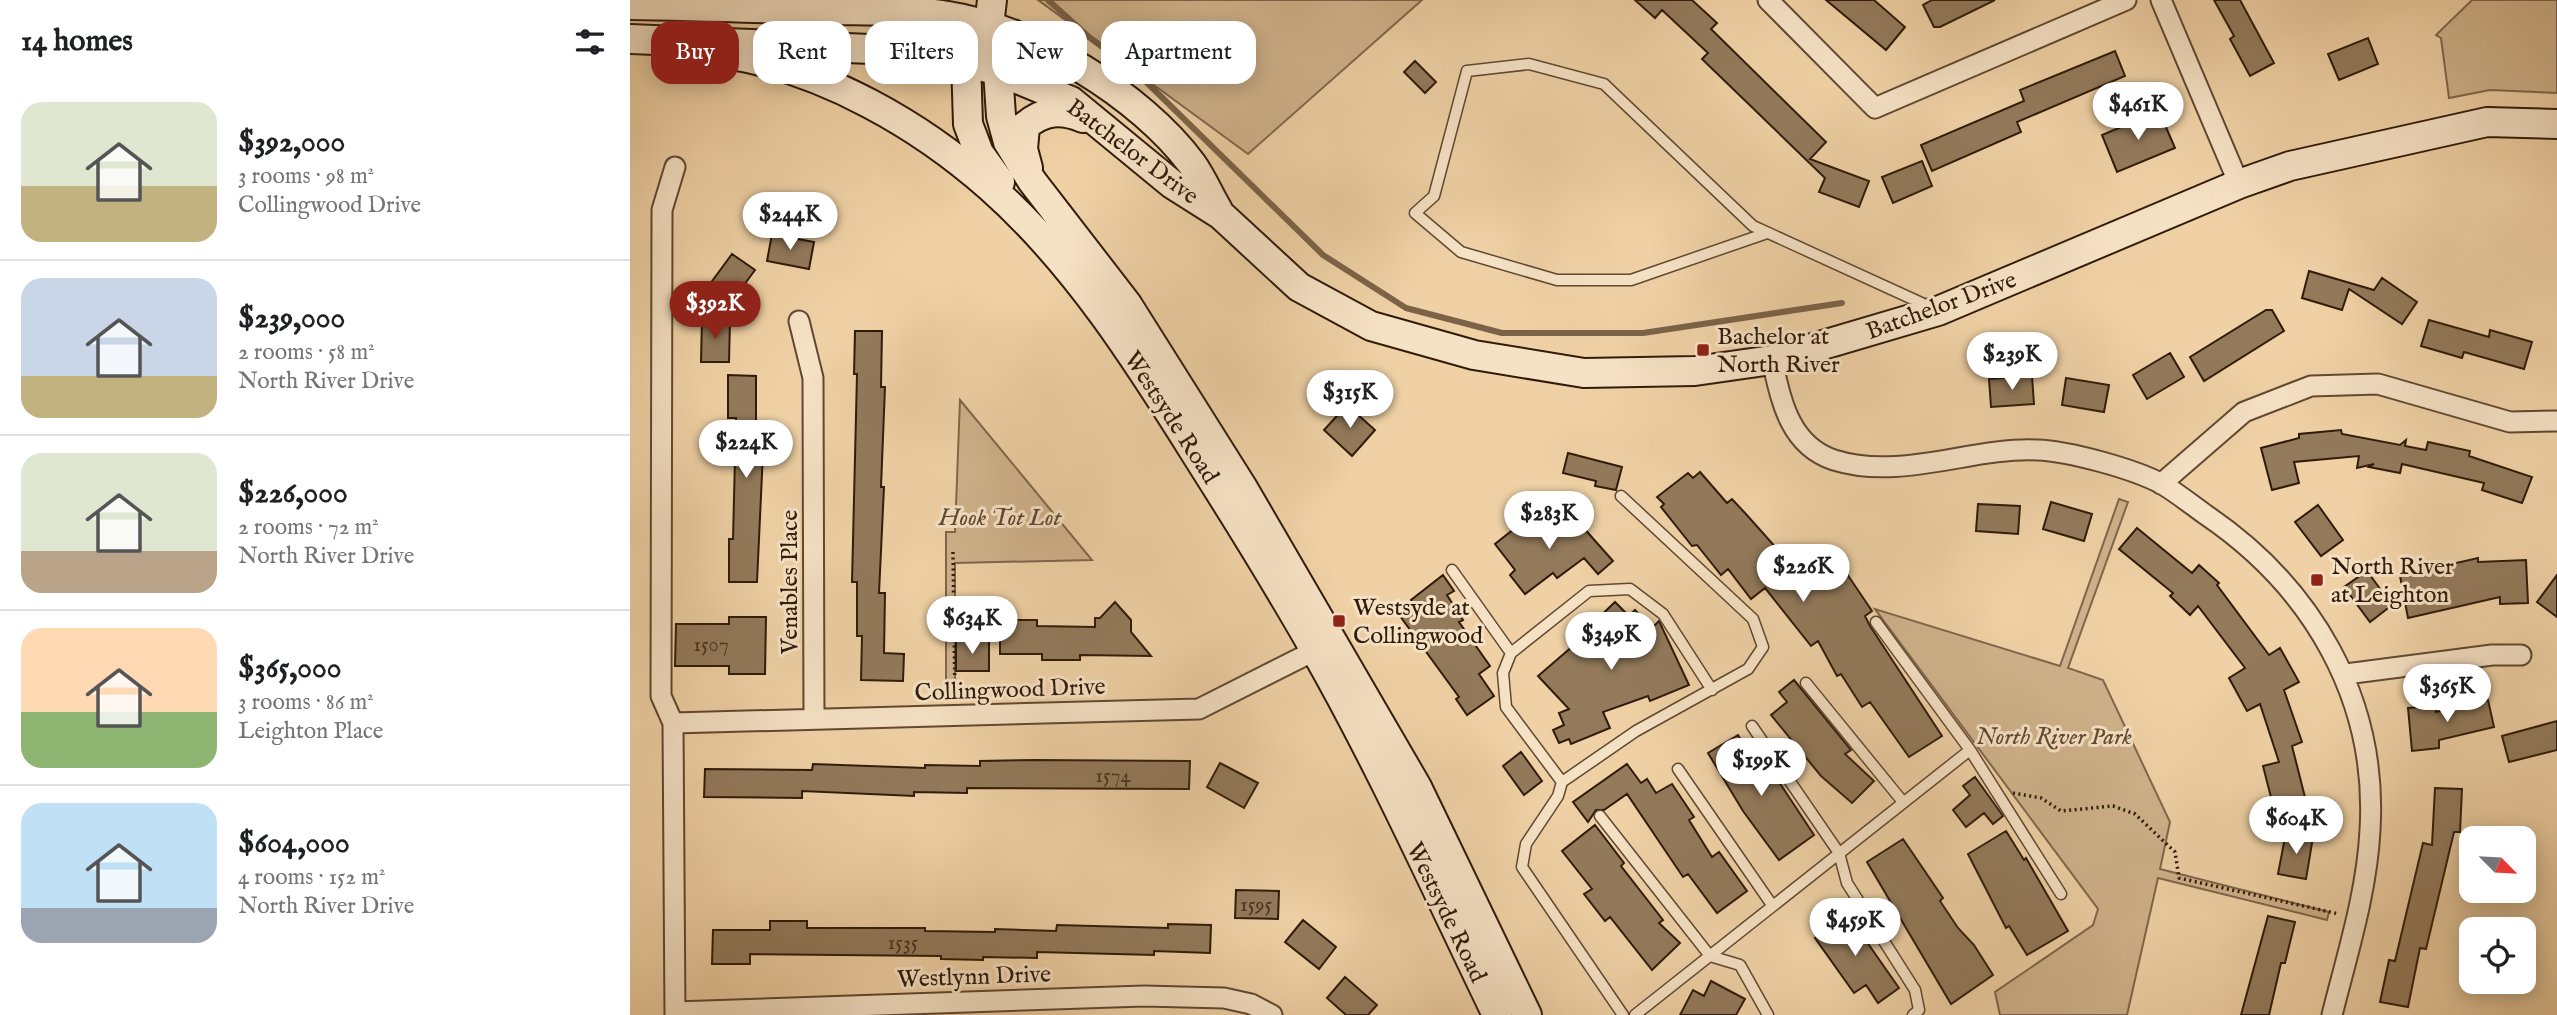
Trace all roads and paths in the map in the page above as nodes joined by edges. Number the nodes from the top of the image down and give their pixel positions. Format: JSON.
{"nodes":[{"id":1,"x":1768,"y":0,"type":"edge"},
{"id":2,"x":2126,"y":0,"type":"edge"},
{"id":3,"x":2161,"y":0,"type":"edge"},
{"id":4,"x":630,"y":5,"type":"edge"},
{"id":5,"x":990,"y":13,"type":"edge"},
{"id":6,"x":978,"y":37,"type":"edge"},
{"id":7,"x":635,"y":39,"type":"edge"},
{"id":8,"x":865,"y":49,"type":"edge"},
{"id":9,"x":967,"y":84,"type":"edge"},
{"id":10,"x":999,"y":84,"type":"edge"},
{"id":11,"x":1030,"y":84,"type":"edge"},
{"id":12,"x":2557,"y":124,"type":"edge"},
{"id":13,"x":1106,"y":127,"type":"junction"},
{"id":14,"x":674,"y":167,"type":"dead end"},
{"id":15,"x":1032,"y":181,"type":"junction"},
{"id":16,"x":2239,"y":184,"type":"junction"},
{"id":17,"x":1221,"y":215,"type":"junction"},
{"id":18,"x":1767,"y":233,"type":"junction"},
{"id":19,"x":1044,"y":240,"type":"junction"},
{"id":20,"x":1938,"y":311,"type":"junction"},
{"id":21,"x":799,"y":321,"type":"dead end"},
{"id":22,"x":1772,"y":360,"type":"junction"},
{"id":23,"x":2557,"y":421,"type":"edge"},
{"id":24,"x":2161,"y":484,"type":"junction"},
{"id":25,"x":1621,"y":496,"type":"dead end"},
{"id":26,"x":953,"y":552,"type":"dead end"},
{"id":27,"x":1452,"y":570,"type":"dead end"},
{"id":28,"x":1876,"y":622,"type":"dead end"},
{"id":29,"x":1324,"y":646,"type":"junction"},
{"id":30,"x":1511,"y":653,"type":"junction"},
{"id":31,"x":2521,"y":655,"type":"dead end"},
{"id":32,"x":2346,"y":674,"type":"junction"},
{"id":33,"x":1806,"y":683,"type":"dead end"},
{"id":34,"x":1712,"y":690,"type":"junction"},
{"id":35,"x":955,"y":715,"type":"junction"},
{"id":36,"x":814,"y":719,"type":"junction"},
{"id":37,"x":673,"y":723,"type":"junction"},
{"id":38,"x":1752,"y":726,"type":"dead end"},
{"id":39,"x":1970,"y":750,"type":"junction"},
{"id":40,"x":1678,"y":769,"type":"dead end"},
{"id":41,"x":1562,"y":782,"type":"junction"},
{"id":42,"x":1996,"y":791,"type":"junction"},
{"id":43,"x":1903,"y":802,"type":"junction"},
{"id":44,"x":1600,"y":816,"type":"dead end"},
{"id":45,"x":1839,"y":853,"type":"junction"},
{"id":46,"x":2061,"y":894,"type":"dead end"},
{"id":47,"x":1772,"y":905,"type":"junction"},
{"id":48,"x":2341,"y":915,"type":"dead end"},
{"id":49,"x":1710,"y":956,"type":"junction"},
{"id":50,"x":903,"y":1009,"type":"edge"},
{"id":51,"x":675,"y":1013,"type":"edge"},
{"id":52,"x":1272,"y":1015,"type":"edge"},
{"id":53,"x":1497,"y":1015,"type":"edge"},
{"id":54,"x":1527,"y":1015,"type":"edge"},
{"id":55,"x":1623,"y":1015,"type":"edge"},
{"id":56,"x":1636,"y":1015,"type":"edge"},
{"id":57,"x":1768,"y":1015,"type":"edge"},
{"id":58,"x":1913,"y":1015,"type":"edge"},
{"id":59,"x":2332,"y":1015,"type":"edge"}],
"edges":[{"from":1,"to":2,"type":"street"},
{"from":3,"to":16,"type":"street"},
{"from":4,"to":5,"type":"main road","name":"Batchelor Drive"},
{"from":5,"to":6,"type":"main road"},
{"from":5,"to":17,"type":"main road","name":"Batchelor Drive"},
{"from":7,"to":8,"type":"main road","name":"Batchelor Drive"},
{"from":7,"to":19,"type":"main road","name":"Westsyde Road"},
{"from":9,"to":19,"type":"main road"},
{"from":10,"to":15,"type":"main road","name":"Westsyde Road"},
{"from":11,"to":13,"type":"main road","name":"Batchelor Drive"},
{"from":12,"to":16,"type":"main road","name":"Batchelor Drive"},
{"from":13,"to":15,"type":"main road"},
{"from":13,"to":17,"type":"main road","name":"Batchelor Drive"},
{"from":14,"to":37,"type":"street"},
{"from":15,"to":29,"type":"main road","name":"Westsyde Road"},
{"from":16,"to":20,"type":"main road","name":"Batchelor Drive"},
{"from":17,"to":22,"type":"main road","name":"Batchelor Drive"},
{"from":18,"to":18,"type":"lane"},
{"from":18,"to":20,"type":"lane"},
{"from":19,"to":29,"type":"main road","name":"Westsyde Road"},
{"from":20,"to":22,"type":"main road","name":"Batchelor Drive"},
{"from":21,"to":36,"type":"street","name":"Venables Place"},
{"from":22,"to":24,"type":"street"},
{"from":23,"to":24,"type":"street"},
{"from":24,"to":32,"type":"street"},
{"from":25,"to":34,"type":"lane"},
{"from":26,"to":35,"type":"path"},
{"from":27,"to":30,"type":"lane"},
{"from":28,"to":39,"type":"lane"},
{"from":29,"to":35,"type":"street","name":"Collingwood Drive"},
{"from":29,"to":53,"type":"main road","name":"Westsyde Road"},
{"from":29,"to":54,"type":"main road","name":"Westsyde Road"},
{"from":30,"to":34,"type":"lane"},
{"from":30,"to":41,"type":"lane"},
{"from":31,"to":32,"type":"street"},
{"from":32,"to":59,"type":"street"},
{"from":33,"to":43,"type":"lane"},
{"from":34,"to":41,"type":"lane"},
{"from":35,"to":36,"type":"street","name":"Collingwood Drive"},
{"from":36,"to":37,"type":"street","name":"Collingwood Drive"},
{"from":37,"to":51,"type":"street"},
{"from":38,"to":45,"type":"lane"},
{"from":39,"to":42,"type":"lane"},
{"from":39,"to":43,"type":"lane"},
{"from":40,"to":47,"type":"lane"},
{"from":41,"to":55,"type":"lane"},
{"from":42,"to":46,"type":"lane"},
{"from":42,"to":48,"type":"path"},
{"from":43,"to":45,"type":"lane"},
{"from":44,"to":49,"type":"lane"},
{"from":45,"to":47,"type":"lane"},
{"from":45,"to":58,"type":"lane"},
{"from":47,"to":49,"type":"lane"},
{"from":49,"to":56,"type":"lane"},
{"from":49,"to":57,"type":"lane"},
{"from":50,"to":51,"type":"street","name":"Westlynn Drive"},
{"from":50,"to":52,"type":"street","name":"Westlynn Drive"}]}
